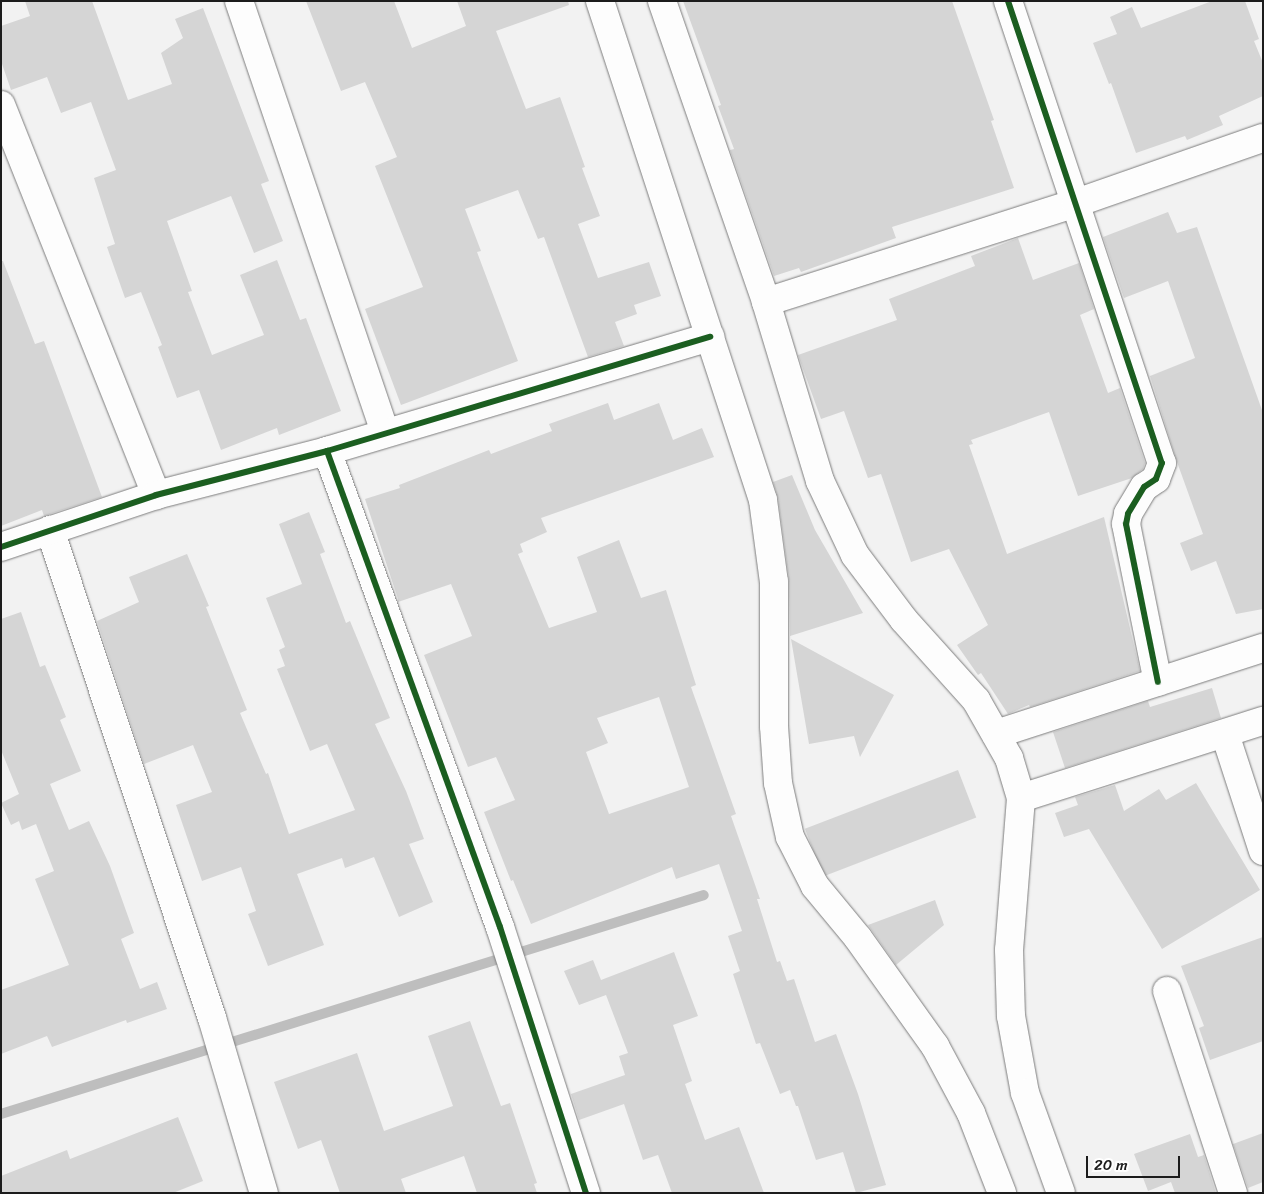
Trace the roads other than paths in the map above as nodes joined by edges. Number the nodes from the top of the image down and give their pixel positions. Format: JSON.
{"nodes":[{"id":1,"x":239,"y":1,"type":"edge"},
{"id":2,"x":600,"y":1,"type":"edge"},
{"id":3,"x":662,"y":1,"type":"edge"},
{"id":4,"x":1008,"y":1,"type":"edge"},
{"id":5,"x":1,"y":105,"type":"edge"},
{"id":6,"x":1263,"y":138,"type":"edge"},
{"id":7,"x":1076,"y":203,"type":"junction"},
{"id":8,"x":766,"y":302,"type":"junction"},
{"id":9,"x":710,"y":337,"type":"junction"},
{"id":10,"x":385,"y":432,"type":"junction"},
{"id":11,"x":327,"y":451,"type":"junction"},
{"id":12,"x":156,"y":495,"type":"junction"},
{"id":13,"x":50,"y":530,"type":"junction"},
{"id":14,"x":1,"y":547,"type":"edge"},
{"id":15,"x":1263,"y":648,"type":"edge"},
{"id":16,"x":1158,"y":682,"type":"junction"},
{"id":17,"x":1263,"y":721,"type":"edge"},
{"id":18,"x":996,"y":734,"type":"junction"},
{"id":19,"x":1225,"y":734,"type":"junction"},
{"id":20,"x":1021,"y":798,"type":"junction"},
{"id":21,"x":1263,"y":851,"type":"edge"},
{"id":22,"x":1167,"y":991,"type":"dead end"},
{"id":23,"x":264,"y":1193,"type":"edge"},
{"id":24,"x":586,"y":1193,"type":"edge"},
{"id":25,"x":1002,"y":1193,"type":"edge"},
{"id":26,"x":1062,"y":1193,"type":"edge"},
{"id":27,"x":1234,"y":1193,"type":"edge"}],
"edges":[{"from":1,"to":10,"type":"street"},
{"from":2,"to":9,"type":"street"},
{"from":3,"to":8,"type":"street"},
{"from":4,"to":7,"type":"street"},
{"from":5,"to":12,"type":"street"},
{"from":6,"to":7,"type":"street"},
{"from":7,"to":8,"type":"street"},
{"from":7,"to":16,"type":"street"},
{"from":8,"to":18,"type":"street"},
{"from":9,"to":10,"type":"street"},
{"from":9,"to":25,"type":"street"},
{"from":10,"to":11,"type":"street"},
{"from":11,"to":12,"type":"street"},
{"from":11,"to":24,"type":"street"},
{"from":12,"to":13,"type":"street"},
{"from":13,"to":14,"type":"street"},
{"from":13,"to":23,"type":"street"},
{"from":15,"to":16,"type":"street"},
{"from":16,"to":18,"type":"street"},
{"from":17,"to":19,"type":"street"},
{"from":18,"to":20,"type":"street"},
{"from":19,"to":20,"type":"street"},
{"from":19,"to":21,"type":"street"},
{"from":20,"to":26,"type":"street"},
{"from":22,"to":27,"type":"street"}]}
